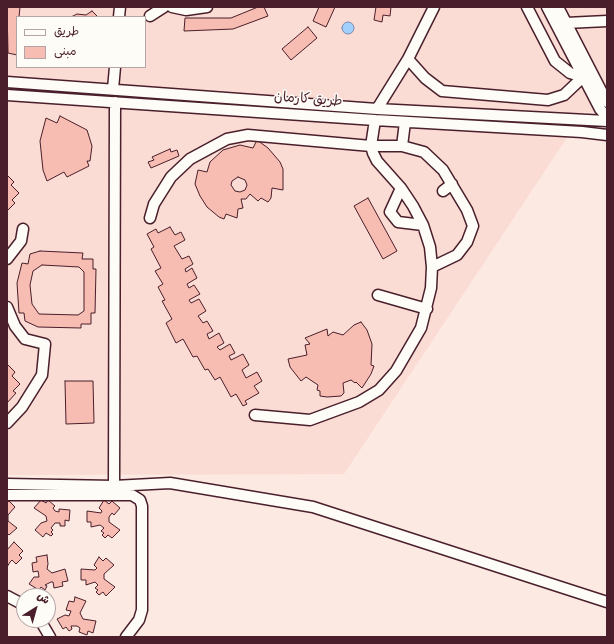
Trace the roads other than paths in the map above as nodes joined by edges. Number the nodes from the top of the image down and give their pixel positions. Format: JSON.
{"nodes":[{"id":1,"x":164,"y":7,"type":"edge"},
{"id":2,"x":172,"y":7,"type":"edge"},
{"id":3,"x":207,"y":7,"type":"edge"},
{"id":4,"x":434,"y":7,"type":"edge"},
{"id":5,"x":527,"y":7,"type":"edge"},
{"id":6,"x":547,"y":7,"type":"edge"},
{"id":7,"x":558,"y":7,"type":"edge"},
{"id":8,"x":150,"y":16,"type":"dead end"},
{"id":9,"x":607,"y":21,"type":"edge"},
{"id":10,"x":566,"y":23,"type":"junction"},
{"id":11,"x":408,"y":59,"type":"junction"},
{"id":12,"x":115,"y":68,"type":"edge"},
{"id":13,"x":583,"y":76,"type":"junction"},
{"id":14,"x":7,"y":82,"type":"edge"},
{"id":15,"x":113,"y":90,"type":"junction"},
{"id":16,"x":7,"y":95,"type":"edge"},
{"id":17,"x":115,"y":102,"type":"junction"},
{"id":18,"x":607,"y":102,"type":"edge"},
{"id":19,"x":377,"y":109,"type":"junction"},
{"id":20,"x":607,"y":117,"type":"edge"},
{"id":21,"x":375,"y":120,"type":"junction"},
{"id":22,"x":607,"y":121,"type":"edge"},
{"id":23,"x":405,"y":122,"type":"junction"},
{"id":24,"x":606,"y":133,"type":"edge"},
{"id":25,"x":371,"y":146,"type":"junction"},
{"id":26,"x":402,"y":146,"type":"junction"},
{"id":27,"x":452,"y":184,"type":"junction"},
{"id":28,"x":401,"y":188,"type":"junction"},
{"id":29,"x":443,"y":190,"type":"dead end"},
{"id":30,"x":150,"y":218,"type":"dead end"},
{"id":31,"x":423,"y":225,"type":"junction"},
{"id":32,"x":23,"y":229,"type":"dead end"},
{"id":33,"x":7,"y":259,"type":"edge"},
{"id":34,"x":432,"y":267,"type":"junction"},
{"id":35,"x":378,"y":295,"type":"dead end"},
{"id":36,"x":7,"y":307,"type":"edge"},
{"id":37,"x":427,"y":309,"type":"junction"},
{"id":38,"x":255,"y":415,"type":"dead end"},
{"id":39,"x":7,"y":423,"type":"edge"},
{"id":40,"x":7,"y":484,"type":"edge"},
{"id":41,"x":114,"y":486,"type":"junction"},
{"id":42,"x":7,"y":495,"type":"edge"},
{"id":43,"x":7,"y":596,"type":"edge"},
{"id":44,"x":16,"y":601,"type":"edge"},
{"id":45,"x":607,"y":602,"type":"edge"},
{"id":46,"x":45,"y":628,"type":"edge"},
{"id":47,"x":50,"y":637,"type":"edge"},
{"id":48,"x":126,"y":637,"type":"edge"}],
"edges":[{"from":1,"to":8,"type":"street"},
{"from":2,"to":3,"type":"street"},
{"from":4,"to":11,"type":"street"},
{"from":5,"to":13,"type":"street"},
{"from":6,"to":13,"type":"street"},
{"from":7,"to":10,"type":"street"},
{"from":9,"to":10,"type":"street"},
{"from":10,"to":18,"type":"street"},
{"from":11,"to":13,"type":"street"},
{"from":11,"to":19,"type":"street"},
{"from":12,"to":15,"type":"street"},
{"from":13,"to":20,"type":"street"},
{"from":14,"to":15,"type":"street","name":"طريق كارمان"},
{"from":15,"to":19,"type":"street","name":"طريق كارمان"},
{"from":16,"to":17,"type":"street","name":"طريق كارمان"},
{"from":17,"to":21,"type":"street","name":"طريق كارمان"},
{"from":17,"to":41,"type":"street"},
{"from":19,"to":22,"type":"street","name":"طريق كارمان"},
{"from":21,"to":23,"type":"street","name":"طريق كارمان"},
{"from":21,"to":25,"type":"street"},
{"from":23,"to":24,"type":"street","name":"طريق كارمان"},
{"from":23,"to":26,"type":"street"},
{"from":25,"to":26,"type":"street"},
{"from":25,"to":28,"type":"street"},
{"from":25,"to":30,"type":"street"},
{"from":26,"to":27,"type":"street"},
{"from":27,"to":29,"type":"street"},
{"from":27,"to":34,"type":"street"},
{"from":28,"to":31,"type":"street"},
{"from":28,"to":31,"type":"street"},
{"from":31,"to":34,"type":"street"},
{"from":32,"to":33,"type":"street"},
{"from":34,"to":37,"type":"street"},
{"from":35,"to":37,"type":"street"},
{"from":36,"to":39,"type":"street"},
{"from":37,"to":38,"type":"street"},
{"from":40,"to":41,"type":"street"},
{"from":41,"to":45,"type":"street"},
{"from":42,"to":48,"type":"street"},
{"from":43,"to":44,"type":"street"},
{"from":46,"to":47,"type":"street"}]}
